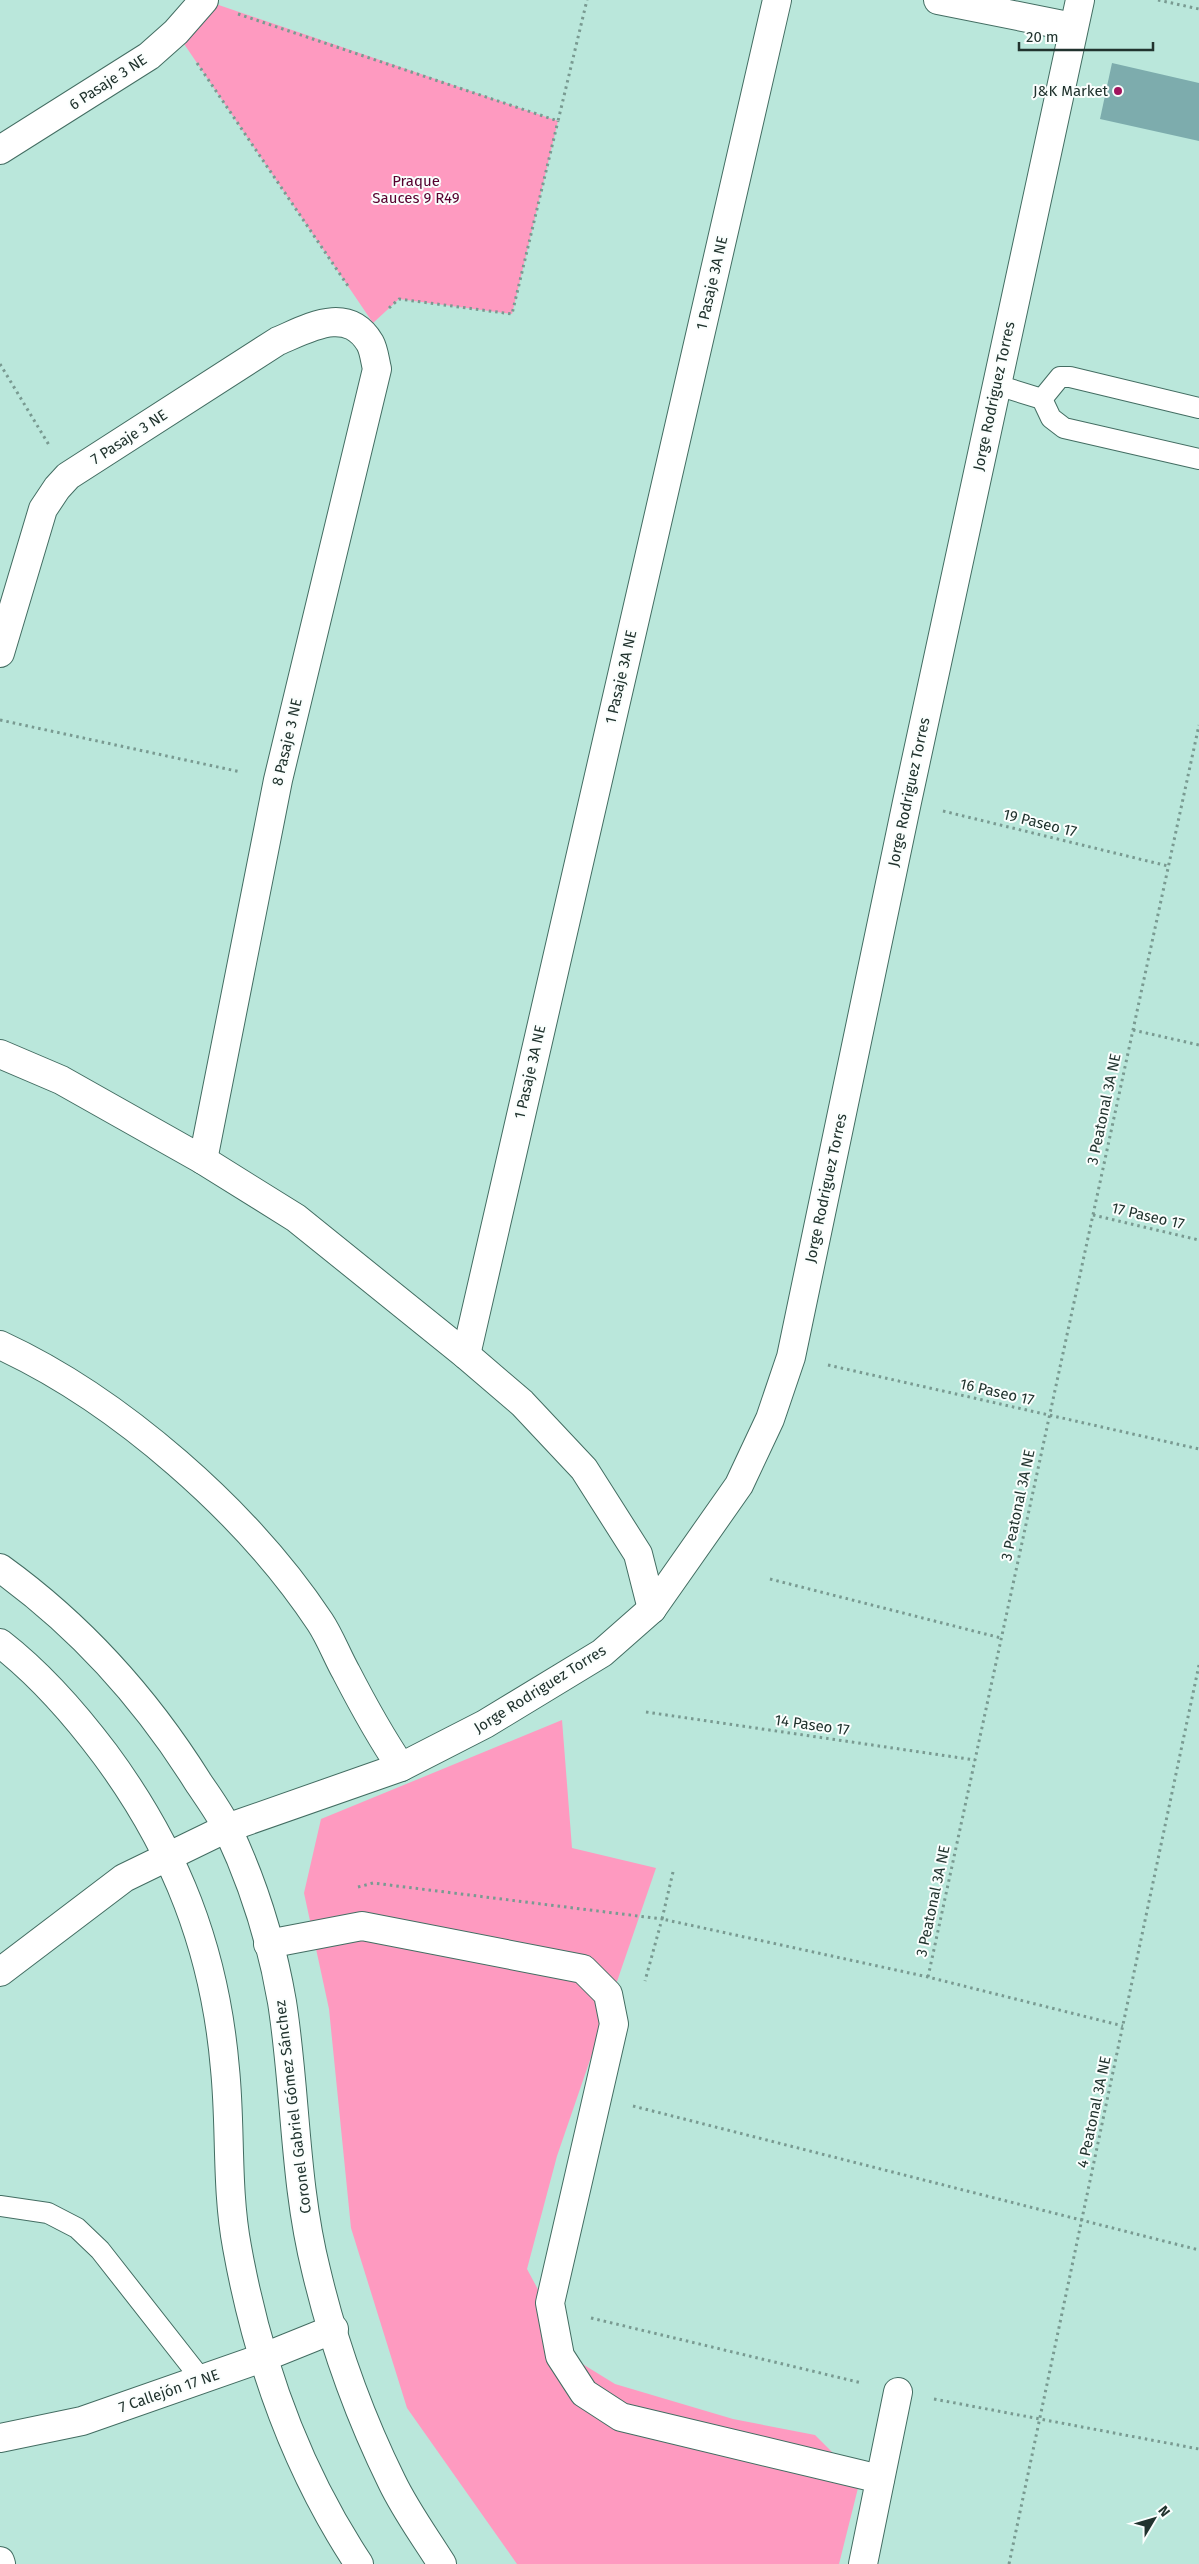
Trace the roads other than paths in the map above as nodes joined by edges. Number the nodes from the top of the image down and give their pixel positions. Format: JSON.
{"nodes":[{"id":1,"x":204,"y":0,"type":"edge"},
{"id":2,"x":777,"y":0,"type":"edge"},
{"id":3,"x":938,"y":0,"type":"edge"},
{"id":4,"x":1080,"y":0,"type":"edge"},
{"id":5,"x":1073,"y":27,"type":"junction"},
{"id":6,"x":0,"y":150,"type":"edge"},
{"id":7,"x":360,"y":330,"type":"joint"},
{"id":8,"x":997,"y":385,"type":"junction"},
{"id":9,"x":1042,"y":399,"type":"junction"},
{"id":10,"x":1199,"y":408,"type":"edge"},
{"id":11,"x":1199,"y":459,"type":"edge"},
{"id":12,"x":0,"y":654,"type":"edge"},
{"id":13,"x":0,"y":1054,"type":"edge"},
{"id":14,"x":203,"y":1160,"type":"junction"},
{"id":15,"x":0,"y":1345,"type":"edge"},
{"id":16,"x":466,"y":1355,"type":"junction"},
{"id":17,"x":0,"y":1568,"type":"edge"},
{"id":18,"x":652,"y":1609,"type":"junction"},
{"id":19,"x":0,"y":1643,"type":"edge"},
{"id":20,"x":401,"y":1767,"type":"junction"},
{"id":21,"x":227,"y":1828,"type":"junction"},
{"id":22,"x":169,"y":1855,"type":"junction"},
{"id":23,"x":268,"y":1944,"type":"junction"},
{"id":24,"x":0,"y":1972,"type":"edge"},
{"id":25,"x":0,"y":2206,"type":"edge"},
{"id":26,"x":334,"y":2329,"type":"junction"},
{"id":27,"x":262,"y":2358,"type":"junction"},
{"id":28,"x":202,"y":2380,"type":"junction"},
{"id":29,"x":898,"y":2392,"type":"road end"},
{"id":30,"x":0,"y":2438,"type":"edge"},
{"id":31,"x":880,"y":2479,"type":"junction"},
{"id":32,"x":359,"y":2564,"type":"edge"},
{"id":33,"x":442,"y":2564,"type":"edge"},
{"id":34,"x":863,"y":2564,"type":"edge"}],
"edges":[{"from":1,"to":6,"type":"street","name":"6 Pasaje 3 NE"},
{"from":2,"to":16,"type":"street","name":"1 Pasaje 3A NE"},
{"from":3,"to":5,"type":"street"},
{"from":4,"to":5,"type":"street","name":"Jorge Rodriguez Torres"},
{"from":5,"to":8,"type":"street","name":"Jorge Rodriguez Torres"},
{"from":7,"to":12,"type":"street","name":"7 Pasaje 3 NE"},
{"from":7,"to":14,"type":"street","name":"8 Pasaje 3 NE"},
{"from":8,"to":9,"type":"lane"},
{"from":8,"to":18,"type":"street","name":"Jorge Rodriguez Torres"},
{"from":9,"to":10,"type":"lane"},
{"from":9,"to":11,"type":"lane"},
{"from":13,"to":14,"type":"street"},
{"from":14,"to":16,"type":"street"},
{"from":15,"to":20,"type":"street"},
{"from":16,"to":18,"type":"street"},
{"from":17,"to":21,"type":"street","name":"Coronel Gabriel Gómez Sánchez"},
{"from":18,"to":20,"type":"street","name":"Jorge Rodriguez Torres"},
{"from":19,"to":22,"type":"street"},
{"from":20,"to":21,"type":"street","name":"Jorge Rodriguez Torres"},
{"from":21,"to":22,"type":"street","name":"Jorge Rodriguez Torres"},
{"from":21,"to":23,"type":"street","name":"Coronel Gabriel Gómez Sánchez"},
{"from":22,"to":24,"type":"street","name":"Jorge Rodriguez Torres"},
{"from":22,"to":27,"type":"street"},
{"from":23,"to":26,"type":"street","name":"Coronel Gabriel Gómez Sánchez"},
{"from":23,"to":31,"type":"street"},
{"from":25,"to":28,"type":"lane"},
{"from":26,"to":27,"type":"street","name":"7 Callejón 17 NE"},
{"from":26,"to":33,"type":"street","name":"Coronel Gabriel Gómez Sánchez"},
{"from":27,"to":28,"type":"street","name":"7 Callejón 17 NE"},
{"from":27,"to":32,"type":"street"},
{"from":28,"to":30,"type":"street","name":"7 Callejón 17 NE"},
{"from":29,"to":31,"type":"street"},
{"from":31,"to":34,"type":"street"}]}
